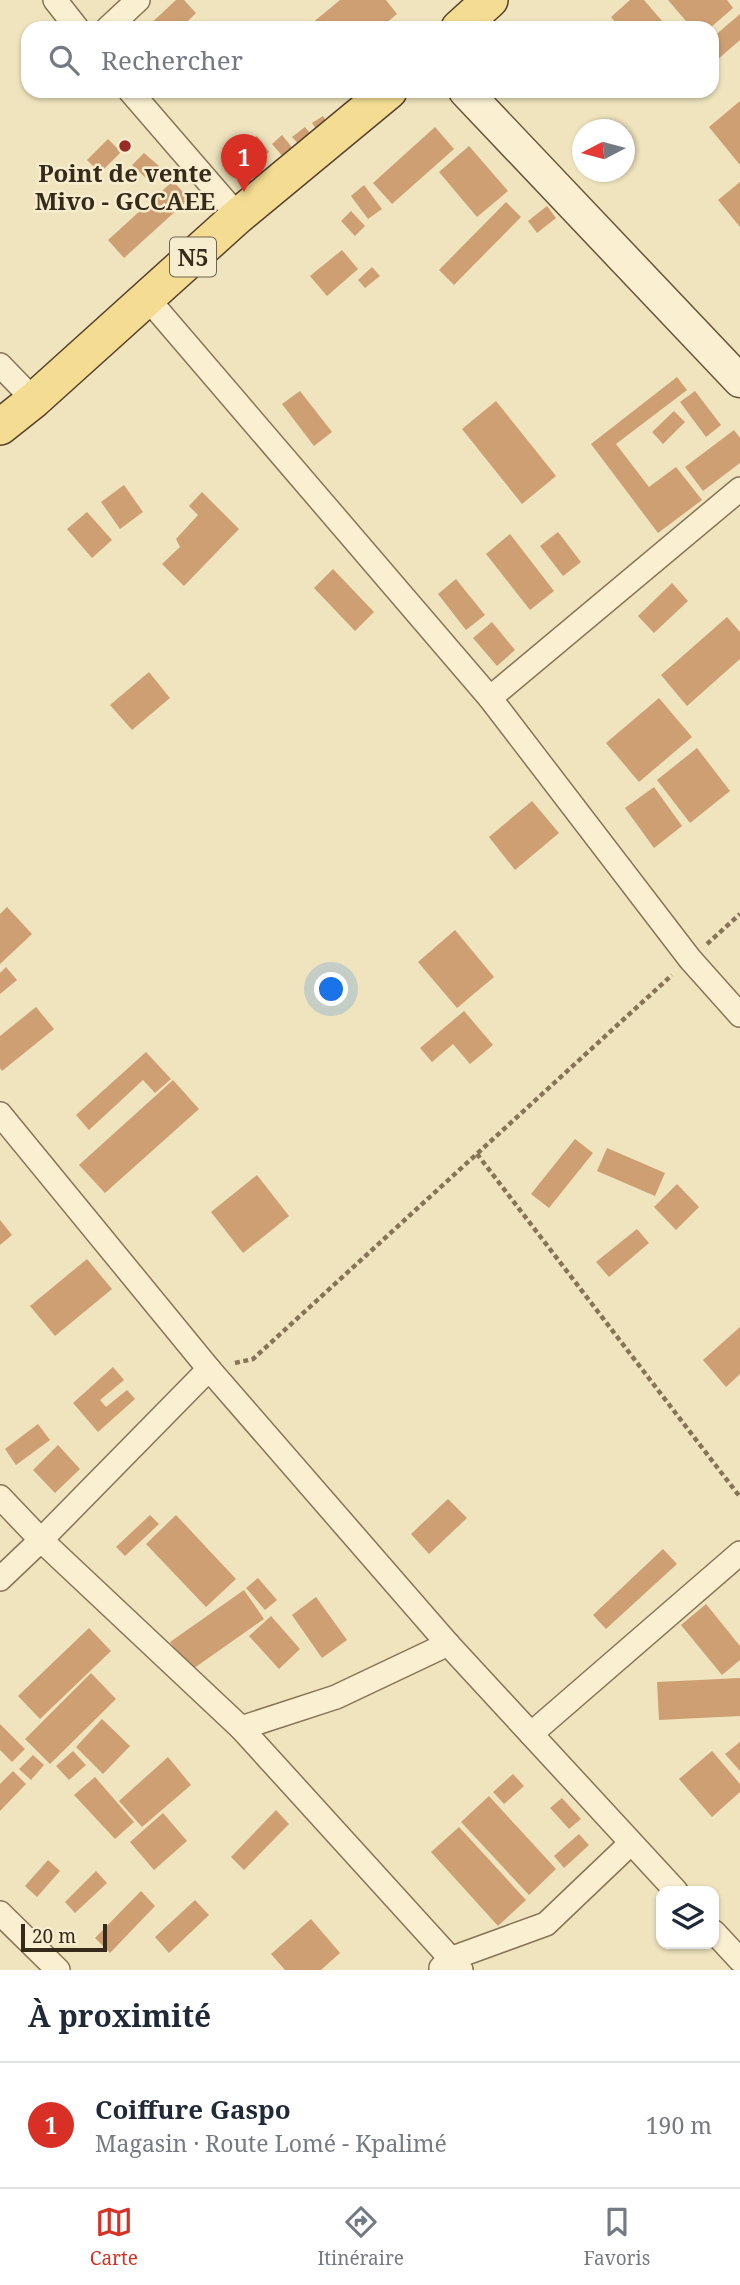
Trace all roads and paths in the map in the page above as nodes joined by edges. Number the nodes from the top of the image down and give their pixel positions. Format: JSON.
{"nodes":[{"id":1,"x":55,"y":0,"type":"edge"},
{"id":2,"x":138,"y":0,"type":"edge"},
{"id":3,"x":72,"y":21,"type":"edge"},
{"id":4,"x":116,"y":21,"type":"edge"},
{"id":5,"x":136,"y":98,"type":"edge"},
{"id":6,"x":381,"y":98,"type":"edge"},
{"id":7,"x":472,"y":98,"type":"edge"},
{"id":8,"x":238,"y":216,"type":"junction"},
{"id":9,"x":148,"y":299,"type":"junction"},
{"id":10,"x":0,"y":365,"type":"edge"},
{"id":11,"x":740,"y":381,"type":"edge"},
{"id":12,"x":34,"y":400,"type":"junction"},
{"id":13,"x":0,"y":427,"type":"edge"},
{"id":14,"x":740,"y":489,"type":"edge"},
{"id":15,"x":490,"y":698,"type":"junction"},
{"id":16,"x":740,"y":914,"type":"edge"},
{"id":17,"x":690,"y":959,"type":"junction"},
{"id":18,"x":740,"y":1015,"type":"edge"},
{"id":19,"x":0,"y":1114,"type":"edge"},
{"id":20,"x":477,"y":1154,"type":"junction"},
{"id":21,"x":209,"y":1368,"type":"junction"},
{"id":22,"x":0,"y":1497,"type":"edge"},
{"id":23,"x":740,"y":1497,"type":"edge"},
{"id":24,"x":41,"y":1540,"type":"junction"},
{"id":25,"x":740,"y":1553,"type":"edge"},
{"id":26,"x":0,"y":1579,"type":"edge"},
{"id":27,"x":448,"y":1644,"type":"junction"},
{"id":28,"x":241,"y":1728,"type":"junction"},
{"id":29,"x":531,"y":1734,"type":"junction"},
{"id":30,"x":631,"y":1843,"type":"junction"},
{"id":31,"x":671,"y":1886,"type":"edge"},
{"id":32,"x":0,"y":1913,"type":"edge"},
{"id":33,"x":719,"y":1937,"type":"edge"},
{"id":34,"x":740,"y":1960,"type":"edge"},
{"id":35,"x":450,"y":1966,"type":"edge"},
{"id":36,"x":58,"y":1970,"type":"edge"}],
"edges":[{"from":1,"to":3,"type":"street"},
{"from":2,"to":4,"type":"street"},
{"from":5,"to":8,"type":"street"},
{"from":6,"to":8,"type":"main road","number":"N5"},
{"from":7,"to":11,"type":"street"},
{"from":8,"to":9,"type":"main road","number":"N5"},
{"from":9,"to":12,"type":"main road","number":"N5"},
{"from":9,"to":15,"type":"street"},
{"from":10,"to":12,"type":"street"},
{"from":12,"to":13,"type":"main road","number":"N5"},
{"from":14,"to":15,"type":"street"},
{"from":15,"to":17,"type":"street"},
{"from":16,"to":17,"type":"path"},
{"from":17,"to":18,"type":"street"},
{"from":17,"to":20,"type":"path"},
{"from":19,"to":21,"type":"street"},
{"from":20,"to":21,"type":"path"},
{"from":20,"to":23,"type":"path"},
{"from":21,"to":24,"type":"street"},
{"from":21,"to":27,"type":"street"},
{"from":22,"to":24,"type":"street"},
{"from":24,"to":26,"type":"street"},
{"from":24,"to":28,"type":"street"},
{"from":25,"to":29,"type":"street"},
{"from":27,"to":28,"type":"street"},
{"from":27,"to":29,"type":"street"},
{"from":28,"to":35,"type":"street"},
{"from":29,"to":30,"type":"street"},
{"from":30,"to":31,"type":"street"},
{"from":30,"to":35,"type":"street"},
{"from":32,"to":36,"type":"street"},
{"from":33,"to":34,"type":"street"}]}
